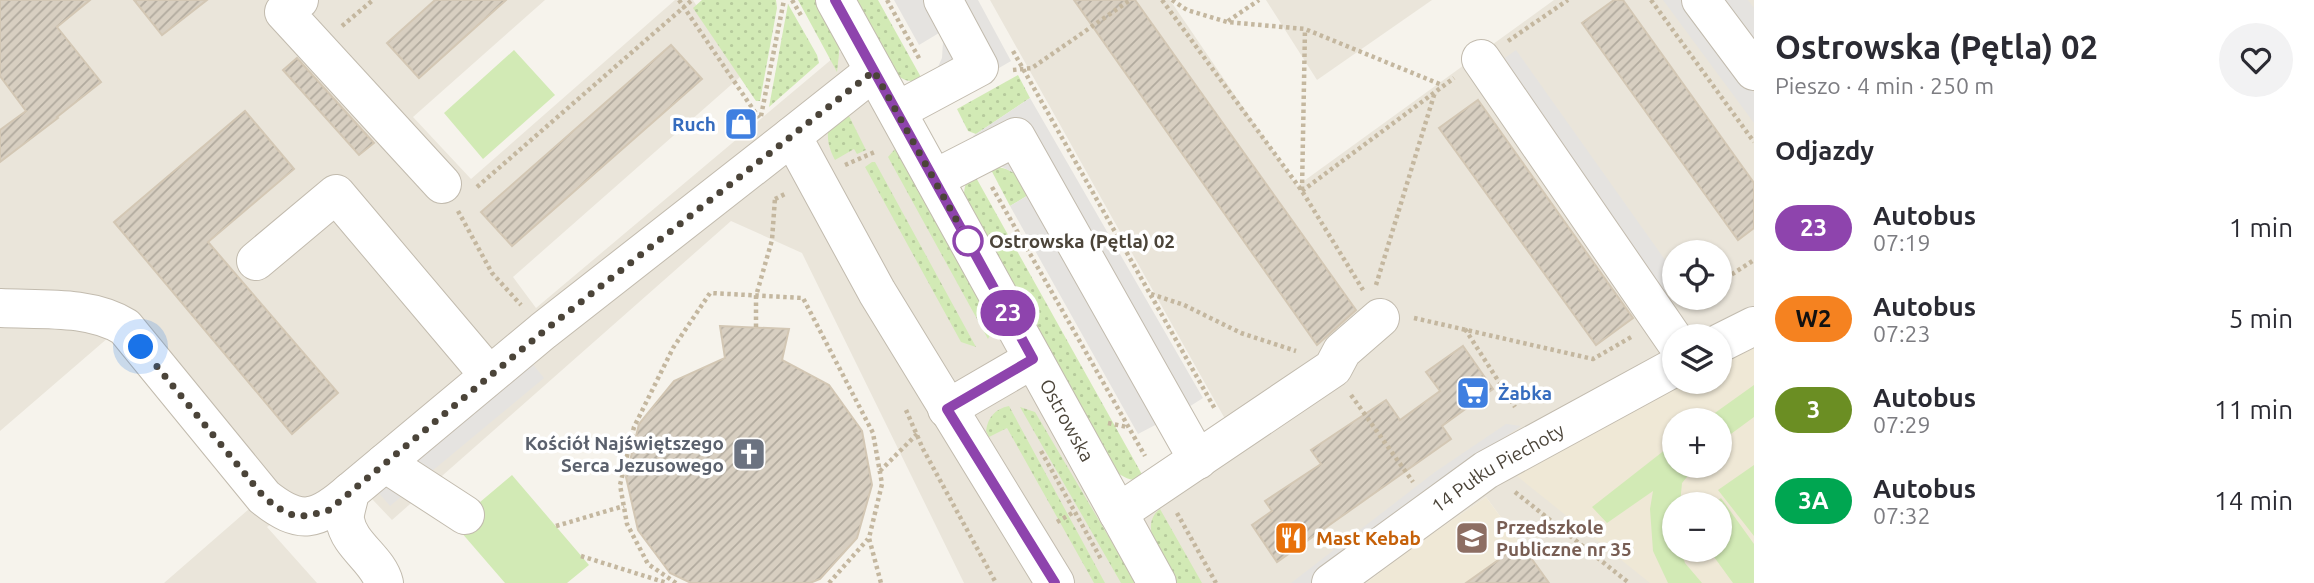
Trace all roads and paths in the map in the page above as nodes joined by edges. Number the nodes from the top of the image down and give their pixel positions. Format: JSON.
{"nodes":[{"id":1,"x":299,"y":0,"type":"edge"},
{"id":2,"x":373,"y":0,"type":"edge"},
{"id":3,"x":679,"y":0,"type":"edge"},
{"id":4,"x":692,"y":0,"type":"edge"},
{"id":5,"x":784,"y":0,"type":"edge"},
{"id":6,"x":835,"y":0,"type":"edge"},
{"id":7,"x":887,"y":0,"type":"edge"},
{"id":8,"x":943,"y":0,"type":"edge"},
{"id":9,"x":1130,"y":0,"type":"edge"},
{"id":10,"x":1162,"y":0,"type":"edge"},
{"id":11,"x":1172,"y":0,"type":"edge"},
{"id":12,"x":1259,"y":0,"type":"edge"},
{"id":13,"x":1567,"y":0,"type":"edge"},
{"id":14,"x":1651,"y":0,"type":"edge"},
{"id":15,"x":1701,"y":0,"type":"edge"},
{"id":16,"x":684,"y":7,"type":"junction"},
{"id":17,"x":1227,"y":22,"type":"junction"},
{"id":18,"x":342,"y":26,"type":"dead end"},
{"id":19,"x":1305,"y":29,"type":"junction"},
{"id":20,"x":1010,"y":46,"type":"dead end"},
{"id":21,"x":1481,"y":59,"type":"junction"},
{"id":22,"x":1023,"y":69,"type":"junction"},
{"id":23,"x":874,"y":71,"type":"junction"},
{"id":24,"x":1754,"y":71,"type":"edge"},
{"id":25,"x":1004,"y":76,"type":"dead end"},
{"id":26,"x":1443,"y":85,"type":"junction"},
{"id":27,"x":937,"y":89,"type":"junction"},
{"id":28,"x":1435,"y":92,"type":"junction"},
{"id":29,"x":897,"y":111,"type":"junction"},
{"id":30,"x":792,"y":136,"type":"junction"},
{"id":31,"x":1754,"y":142,"type":"edge"},
{"id":32,"x":976,"y":159,"type":"junction"},
{"id":33,"x":934,"y":179,"type":"junction"},
{"id":34,"x":459,"y":186,"type":"junction"},
{"id":35,"x":775,"y":188,"type":"dead end"},
{"id":36,"x":1301,"y":191,"type":"junction"},
{"id":37,"x":1754,"y":260,"type":"edge"},
{"id":38,"x":256,"y":261,"type":"dead end"},
{"id":39,"x":1732,"y":274,"type":"edge"},
{"id":40,"x":1149,"y":293,"type":"junction"},
{"id":41,"x":756,"y":296,"type":"junction"},
{"id":42,"x":0,"y":308,"type":"edge"},
{"id":43,"x":1375,"y":311,"type":"junction"},
{"id":44,"x":1662,"y":324,"type":"edge"},
{"id":45,"x":1754,"y":326,"type":"edge"},
{"id":46,"x":756,"y":327,"type":"dead end"},
{"id":47,"x":1465,"y":328,"type":"junction"},
{"id":48,"x":544,"y":331,"type":"junction"},
{"id":49,"x":1662,"y":333,"type":"edge"},
{"id":50,"x":1732,"y":337,"type":"edge"},
{"id":51,"x":1033,"y":359,"type":"junction"},
{"id":52,"x":1337,"y":360,"type":"junction"},
{"id":53,"x":1662,"y":374,"type":"edge"},
{"id":54,"x":489,"y":375,"type":"junction"},
{"id":55,"x":1515,"y":407,"type":"dead end"},
{"id":56,"x":947,"y":409,"type":"junction"},
{"id":57,"x":1231,"y":437,"type":"junction"},
{"id":58,"x":899,"y":450,"type":"dead end"},
{"id":59,"x":1198,"y":460,"type":"junction"},
{"id":60,"x":385,"y":463,"type":"junction"},
{"id":61,"x":1486,"y":470,"type":"junction"},
{"id":62,"x":880,"y":471,"type":"junction"},
{"id":63,"x":1161,"y":484,"type":"junction"},
{"id":64,"x":350,"y":492,"type":"junction"},
{"id":65,"x":624,"y":506,"type":"junction"},
{"id":66,"x":1431,"y":508,"type":"junction"},
{"id":67,"x":1118,"y":513,"type":"junction"},
{"id":68,"x":465,"y":515,"type":"dead end"},
{"id":69,"x":556,"y":526,"type":"dead end"},
{"id":70,"x":869,"y":538,"type":"junction"},
{"id":71,"x":582,"y":556,"type":"dead end"},
{"id":72,"x":1626,"y":582,"type":"edge"},
{"id":73,"x":384,"y":583,"type":"edge"},
{"id":74,"x":667,"y":583,"type":"edge"},
{"id":75,"x":676,"y":583,"type":"edge"},
{"id":76,"x":829,"y":583,"type":"edge"},
{"id":77,"x":881,"y":583,"type":"edge"},
{"id":78,"x":1055,"y":583,"type":"edge"},
{"id":79,"x":1157,"y":583,"type":"edge"},
{"id":80,"x":1216,"y":583,"type":"edge"},
{"id":81,"x":1331,"y":583,"type":"edge"}],
"edges":[{"from":1,"to":34,"type":"street"},
{"from":2,"to":18,"type":"path"},
{"from":3,"to":16,"type":"path"},
{"from":4,"to":16,"type":"path"},
{"from":5,"to":16,"type":"path"},
{"from":6,"to":23,"type":"street","name":"Ostrowska"},
{"from":7,"to":27,"type":"path"},
{"from":8,"to":27,"type":"street"},
{"from":9,"to":22,"type":"path"},
{"from":10,"to":36,"type":"path"},
{"from":11,"to":17,"type":"path"},
{"from":12,"to":17,"type":"path"},
{"from":13,"to":21,"type":"path"},
{"from":14,"to":31,"type":"path"},
{"from":15,"to":24,"type":"street"},
{"from":16,"to":34,"type":"path"},
{"from":17,"to":19,"type":"path"},
{"from":19,"to":26,"type":"path"},
{"from":19,"to":36,"type":"path"},
{"from":20,"to":22,"type":"path"},
{"from":21,"to":26,"type":"path"},
{"from":21,"to":44,"type":"street"},
{"from":22,"to":25,"type":"path"},
{"from":22,"to":40,"type":"path"},
{"from":23,"to":29,"type":"street","name":"Ostrowska"},
{"from":23,"to":30,"type":"street"},
{"from":26,"to":28,"type":"path"},
{"from":27,"to":29,"type":"street"},
{"from":28,"to":36,"type":"path"},
{"from":28,"to":43,"type":"path"},
{"from":29,"to":33,"type":"street","name":"Ostrowska"},
{"from":30,"to":48,"type":"street"},
{"from":30,"to":56,"type":"street"},
{"from":32,"to":33,"type":"street"},
{"from":32,"to":59,"type":"street"},
{"from":32,"to":63,"type":"path"},
{"from":33,"to":51,"type":"street","name":"Ostrowska"},
{"from":34,"to":48,"type":"path"},
{"from":35,"to":41,"type":"path"},
{"from":36,"to":43,"type":"path"},
{"from":37,"to":39,"type":"path"},
{"from":38,"to":54,"type":"street"},
{"from":40,"to":52,"type":"path"},
{"from":40,"to":57,"type":"path"},
{"from":41,"to":46,"type":"path"},
{"from":41,"to":62,"type":"path"},
{"from":41,"to":65,"type":"path"},
{"from":42,"to":64,"type":"street"},
{"from":43,"to":47,"type":"path"},
{"from":43,"to":52,"type":"street"},
{"from":45,"to":50,"type":"street"},
{"from":47,"to":49,"type":"path"},
{"from":47,"to":55,"type":"path"},
{"from":48,"to":54,"type":"street"},
{"from":51,"to":56,"type":"street"},
{"from":51,"to":67,"type":"street","name":"Ostrowska"},
{"from":52,"to":57,"type":"street"},
{"from":52,"to":66,"type":"path"},
{"from":53,"to":61,"type":"street","name":"14 Pułku Piechoty"},
{"from":54,"to":60,"type":"street"},
{"from":56,"to":78,"type":"street"},
{"from":57,"to":59,"type":"street"},
{"from":58,"to":62,"type":"path"},
{"from":59,"to":63,"type":"street"},
{"from":60,"to":64,"type":"street"},
{"from":60,"to":68,"type":"street"},
{"from":61,"to":66,"type":"street","name":"14 Pułku Piechoty"},
{"from":61,"to":72,"type":"path"},
{"from":62,"to":70,"type":"path"},
{"from":63,"to":67,"type":"street"},
{"from":63,"to":80,"type":"path"},
{"from":64,"to":73,"type":"street"},
{"from":65,"to":69,"type":"path"},
{"from":65,"to":75,"type":"path"},
{"from":66,"to":81,"type":"street","name":"14 Pułku Piechoty"},
{"from":67,"to":79,"type":"street","name":"Ostrowska"},
{"from":70,"to":76,"type":"path"},
{"from":70,"to":77,"type":"path"},
{"from":71,"to":74,"type":"path"}]}
